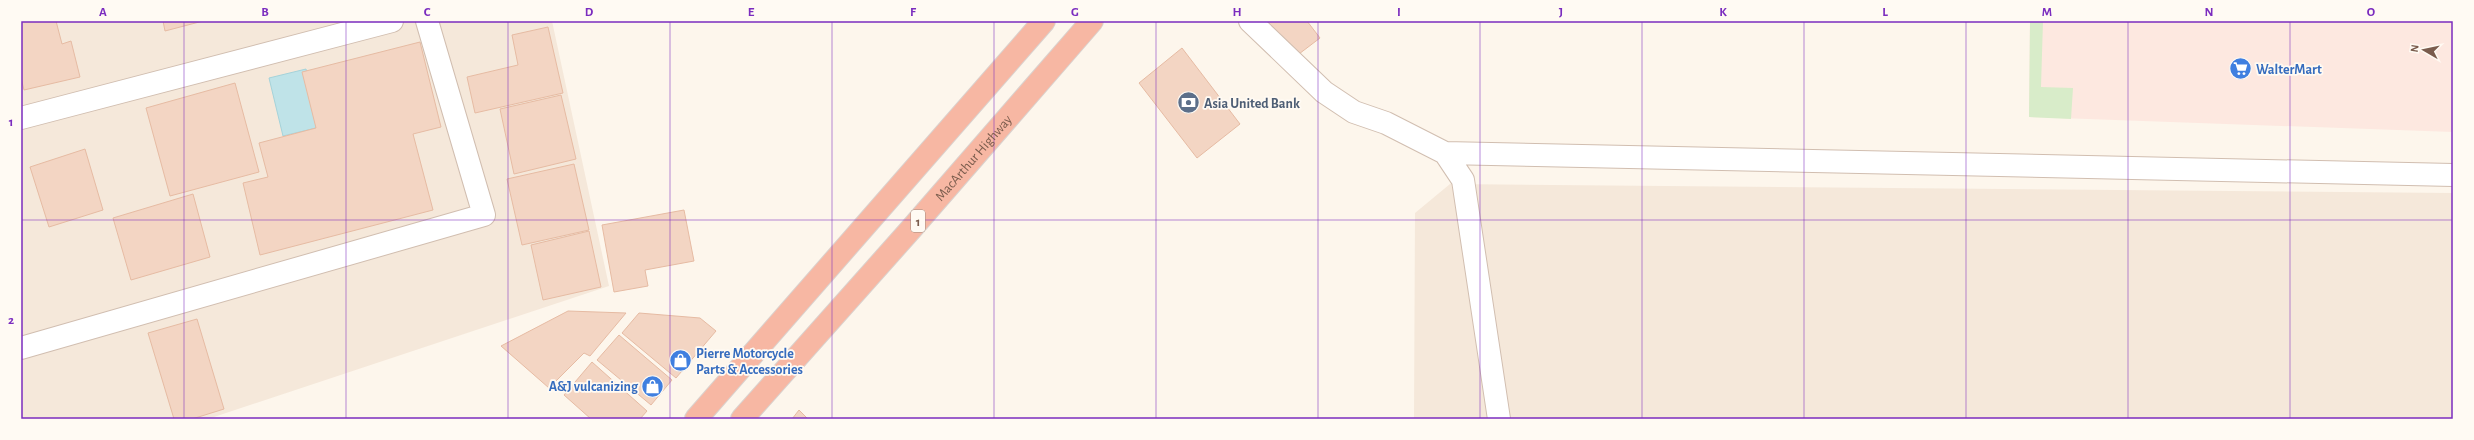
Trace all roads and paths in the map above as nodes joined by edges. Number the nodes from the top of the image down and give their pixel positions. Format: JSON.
{"nodes":[{"id":1,"x":392,"y":21,"type":"edge"},
{"id":2,"x":427,"y":21,"type":"edge"},
{"id":3,"x":1044,"y":21,"type":"edge"},
{"id":4,"x":1092,"y":21,"type":"edge"},
{"id":5,"x":1250,"y":21,"type":"edge"},
{"id":6,"x":21,"y":118,"type":"edge"},
{"id":7,"x":1445,"y":153,"type":"junction"},
{"id":8,"x":2453,"y":175,"type":"edge"},
{"id":9,"x":21,"y":348,"type":"edge"},
{"id":10,"x":696,"y":419,"type":"edge"},
{"id":11,"x":742,"y":419,"type":"edge"},
{"id":12,"x":1499,"y":419,"type":"edge"}],
"edges":[{"from":1,"to":6,"type":"street"},
{"from":2,"to":9,"type":"street"},
{"from":3,"to":10,"type":"highway"},
{"from":4,"to":11,"type":"highway","name":"MacArthur Highway","number":"1"},
{"from":5,"to":7,"type":"street"},
{"from":7,"to":8,"type":"street"},
{"from":7,"to":12,"type":"street"}]}
